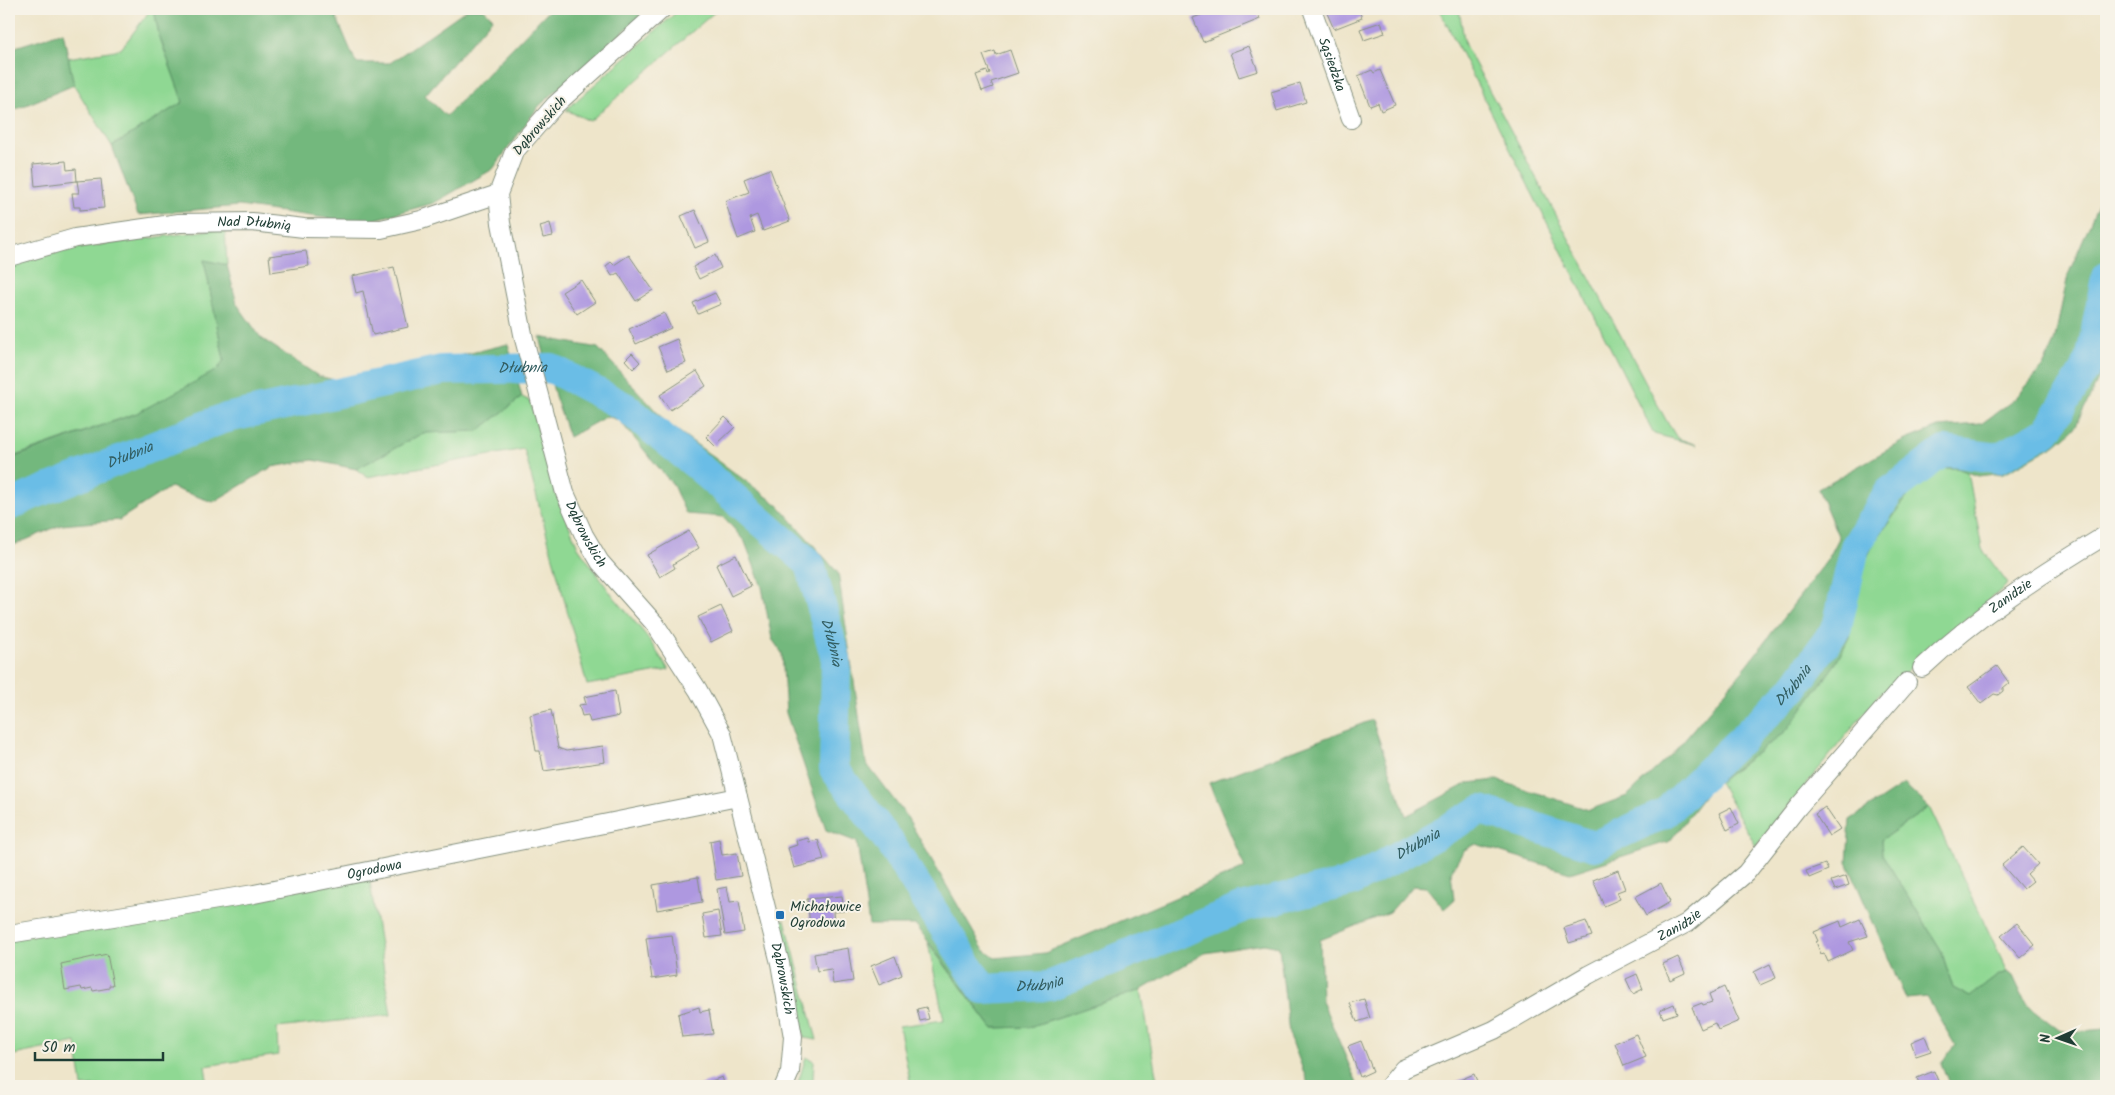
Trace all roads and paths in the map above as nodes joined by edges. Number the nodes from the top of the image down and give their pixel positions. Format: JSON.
{"nodes":[{"id":1,"x":662,"y":9,"type":"edge"},
{"id":2,"x":1312,"y":9,"type":"edge"},
{"id":3,"x":1351,"y":119,"type":"dead end"},
{"id":4,"x":498,"y":194,"type":"junction"},
{"id":5,"x":9,"y":256,"type":"edge"},
{"id":6,"x":2106,"y":535,"type":"edge"},
{"id":7,"x":1922,"y":668,"type":"dead end"},
{"id":8,"x":1907,"y":682,"type":"dead end"},
{"id":9,"x":738,"y":797,"type":"junction"},
{"id":10,"x":9,"y":934,"type":"edge"},
{"id":11,"x":784,"y":1086,"type":"edge"},
{"id":12,"x":1389,"y":1086,"type":"edge"}],
"edges":[{"from":1,"to":4,"type":"street","name":"Dąbrowskich"},
{"from":2,"to":3,"type":"street","name":"Sąsiedzka"},
{"from":4,"to":5,"type":"street","name":"Nad Dłubnią"},
{"from":4,"to":9,"type":"street","name":"Dąbrowskich"},
{"from":6,"to":7,"type":"street","name":"Zanidzie"},
{"from":8,"to":12,"type":"street","name":"Zanidzie"},
{"from":9,"to":10,"type":"street","name":"Ogrodowa"},
{"from":9,"to":11,"type":"street","name":"Dąbrowskich"}]}
